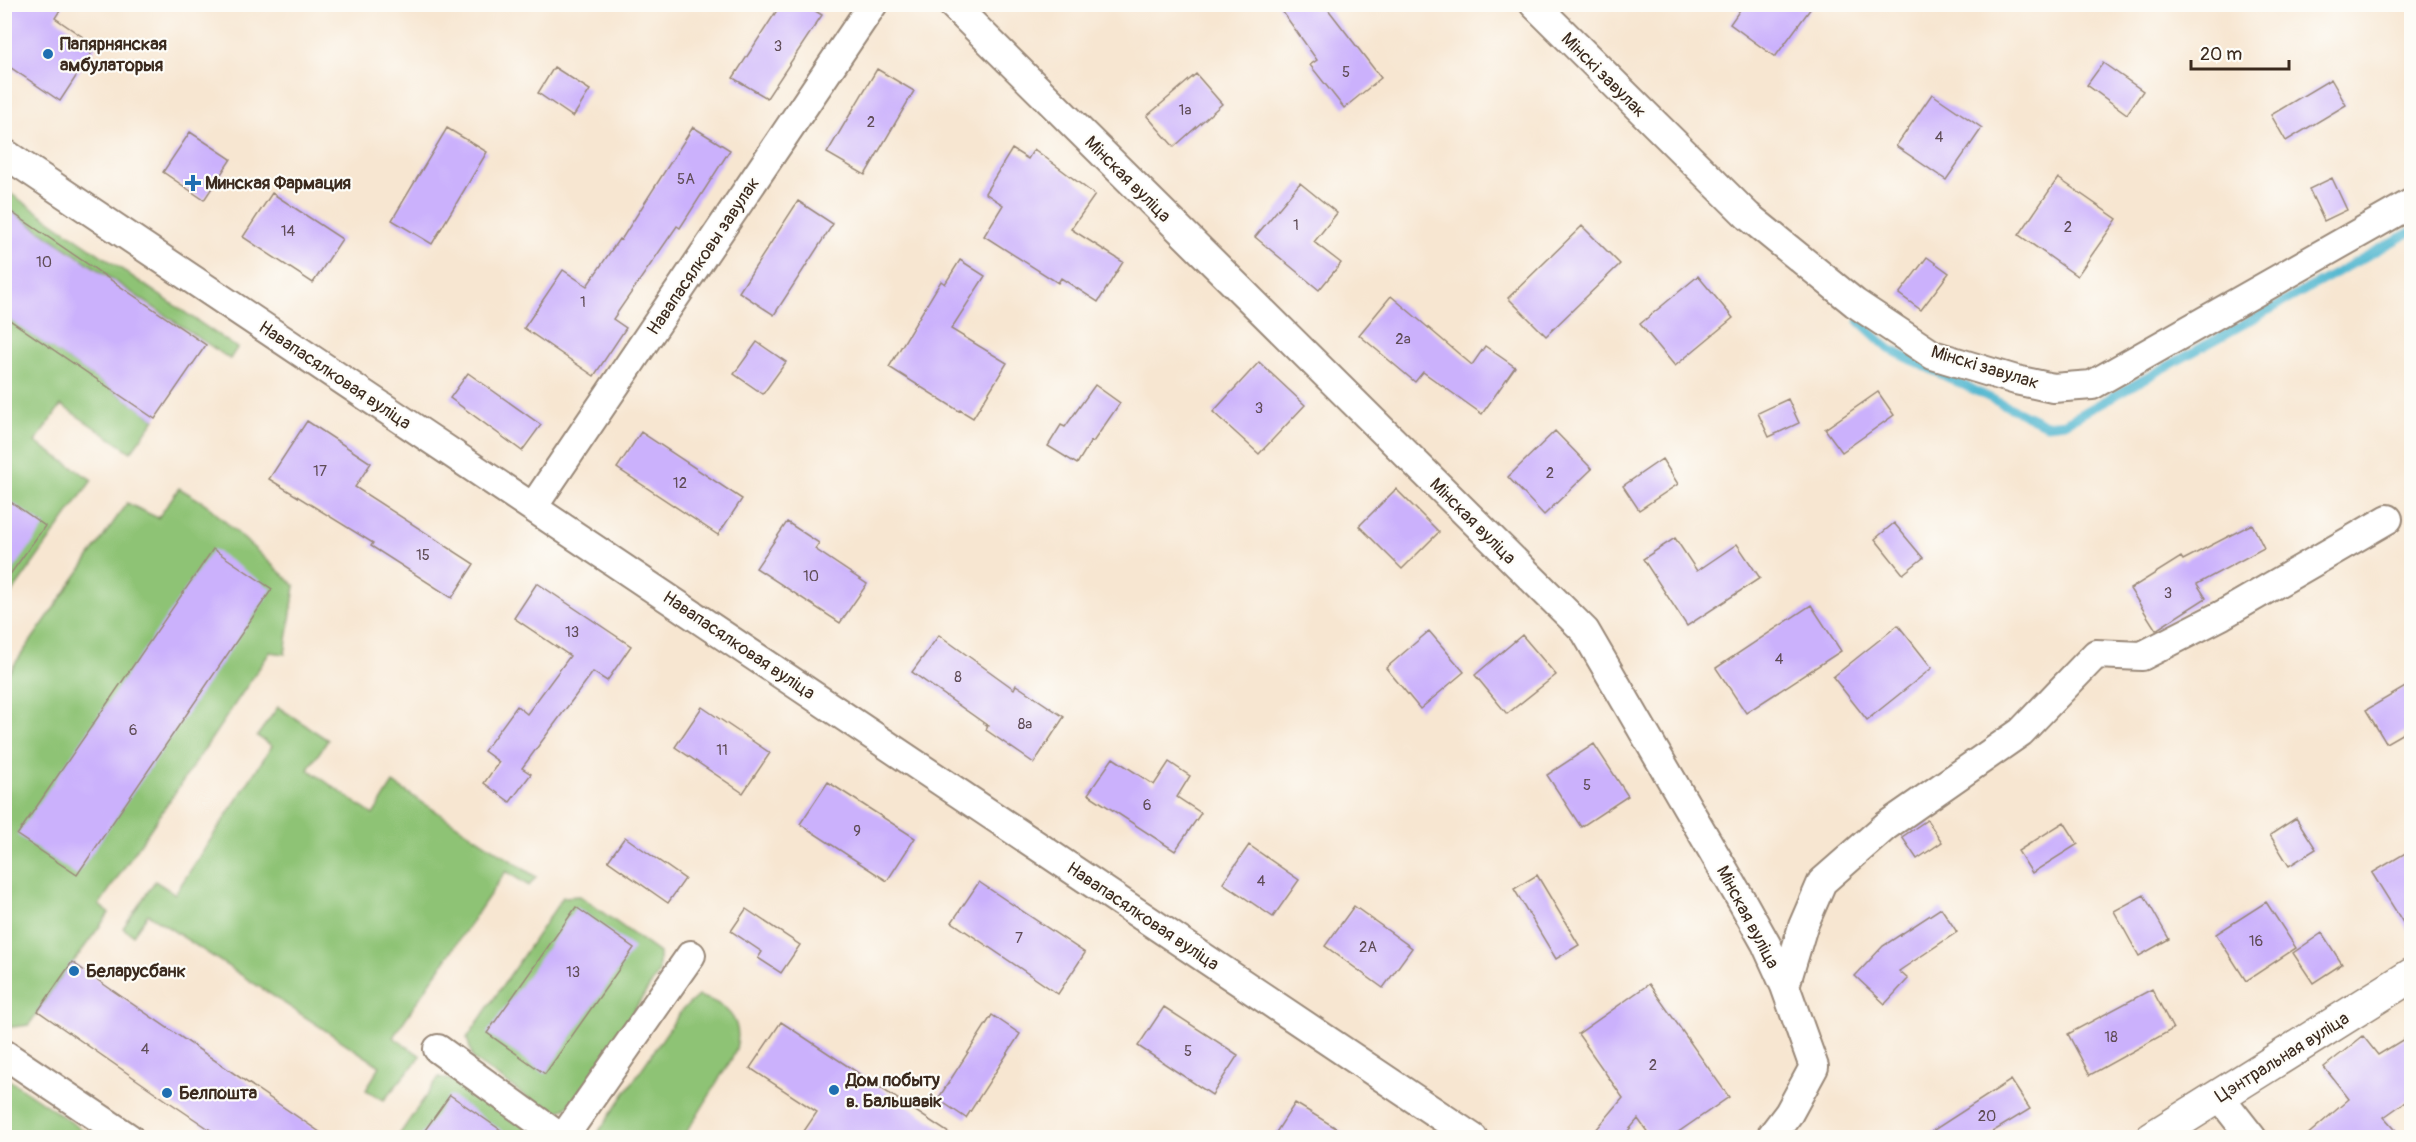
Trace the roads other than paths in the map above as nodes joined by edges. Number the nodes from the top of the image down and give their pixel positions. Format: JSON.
{"nodes":[{"id":1,"x":873,"y":4,"type":"edge"},
{"id":2,"x":952,"y":4,"type":"edge"},
{"id":3,"x":1534,"y":4,"type":"edge"},
{"id":4,"x":4,"y":153,"type":"edge"},
{"id":5,"x":2412,"y":203,"type":"edge"},
{"id":6,"x":533,"y":507,"type":"junction"},
{"id":7,"x":2388,"y":519,"type":"dead end"},
{"id":8,"x":691,"y":955,"type":"dead end"},
{"id":9,"x":2412,"y":975,"type":"edge"},
{"id":10,"x":1785,"y":986,"type":"junction"},
{"id":11,"x":438,"y":1049,"type":"dead end"},
{"id":12,"x":4,"y":1054,"type":"edge"},
{"id":13,"x":2219,"y":1096,"type":"junction"},
{"id":14,"x":129,"y":1137,"type":"edge"},
{"id":15,"x":562,"y":1137,"type":"edge"},
{"id":16,"x":1473,"y":1137,"type":"edge"},
{"id":17,"x":1770,"y":1137,"type":"edge"},
{"id":18,"x":2152,"y":1137,"type":"edge"},
{"id":19,"x":2252,"y":1137,"type":"edge"}],
"edges":[{"from":1,"to":6,"type":"street","name":"Навапасялковы завулак"},
{"from":2,"to":10,"type":"street","name":"Мінская вуліца"},
{"from":3,"to":5,"type":"street","name":"Мінскі завулак"},
{"from":4,"to":6,"type":"street","name":"Навапасялковая вуліца"},
{"from":6,"to":16,"type":"street","name":"Навапасялковая вуліца"},
{"from":7,"to":10,"type":"street"},
{"from":8,"to":15,"type":"street"},
{"from":9,"to":13,"type":"street","name":"Цэнтральная вуліца"},
{"from":10,"to":17,"type":"street","name":"Мінская вуліца"},
{"from":11,"to":15,"type":"street"},
{"from":12,"to":14,"type":"street"},
{"from":13,"to":18,"type":"street","name":"Цэнтральная вуліца"},
{"from":13,"to":19,"type":"street"}]}
